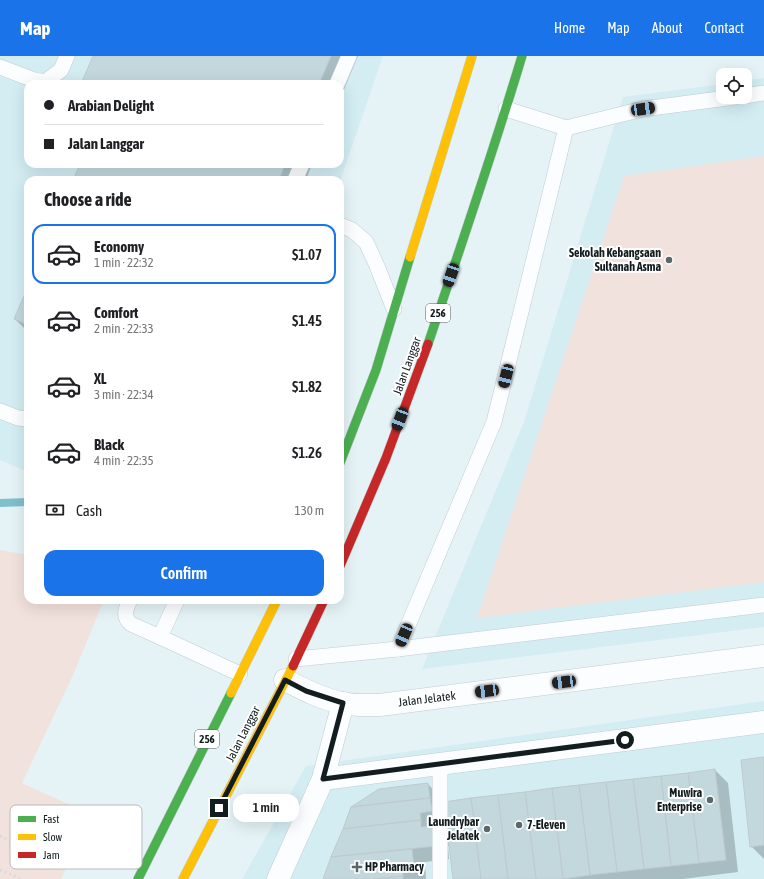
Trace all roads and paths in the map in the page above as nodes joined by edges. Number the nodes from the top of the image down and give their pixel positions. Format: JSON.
{"nodes":[{"id":1,"x":67,"y":56,"type":"edge"},
{"id":2,"x":349,"y":56,"type":"edge"},
{"id":3,"x":472,"y":56,"type":"edge"},
{"id":4,"x":522,"y":56,"type":"edge"},
{"id":5,"x":0,"y":67,"type":"edge"},
{"id":6,"x":34,"y":80,"type":"edge"},
{"id":7,"x":48,"y":80,"type":"edge"},
{"id":8,"x":339,"y":80,"type":"edge"},
{"id":9,"x":764,"y":93,"type":"edge"},
{"id":10,"x":752,"y":95,"type":"edge"},
{"id":11,"x":716,"y":99,"type":"edge"},
{"id":12,"x":506,"y":109,"type":"junction"},
{"id":13,"x":566,"y":128,"type":"junction"},
{"id":14,"x":344,"y":227,"type":"edge"},
{"id":15,"x":394,"y":309,"type":"junction"},
{"id":16,"x":0,"y":411,"type":"edge"},
{"id":17,"x":24,"y":419,"type":"edge"},
{"id":18,"x":344,"y":454,"type":"edge"},
{"id":19,"x":344,"y":557,"type":"edge"},
{"id":20,"x":128,"y":604,"type":"edge"},
{"id":21,"x":175,"y":604,"type":"edge"},
{"id":22,"x":275,"y":604,"type":"edge"},
{"id":23,"x":322,"y":604,"type":"edge"},
{"id":24,"x":764,"y":605,"type":"edge"},
{"id":25,"x":160,"y":637,"type":"junction"},
{"id":26,"x":398,"y":649,"type":"junction"},
{"id":27,"x":764,"y":656,"type":"edge"},
{"id":28,"x":296,"y":659,"type":"junction"},
{"id":29,"x":240,"y":674,"type":"junction"},
{"id":30,"x":285,"y":680,"type":"junction"},
{"id":31,"x":343,"y":703,"type":"junction"},
{"id":32,"x":764,"y":722,"type":"edge"},
{"id":33,"x":440,"y":764,"type":"junction"},
{"id":34,"x":323,"y":779,"type":"junction"},
{"id":35,"x":0,"y":836,"type":"edge"},
{"id":36,"x":10,"y":840,"type":"edge"},
{"id":37,"x":0,"y":870,"type":"edge"},
{"id":38,"x":22,"y":879,"type":"edge"},
{"id":39,"x":138,"y":879,"type":"edge"},
{"id":40,"x":182,"y":879,"type":"edge"},
{"id":41,"x":278,"y":879,"type":"edge"},
{"id":42,"x":440,"y":879,"type":"edge"}],
"edges":[{"from":1,"to":7,"type":"lane"},
{"from":2,"to":8,"type":"lane"},
{"from":3,"to":15,"type":"main road"},
{"from":4,"to":12,"type":"main road","name":"Jalan Langgar","number":"256"},
{"from":5,"to":6,"type":"lane"},
{"from":9,"to":10,"type":"lane"},
{"from":11,"to":13,"type":"lane"},
{"from":12,"to":13,"type":"lane"},
{"from":12,"to":19,"type":"main road","name":"Jalan Langgar","number":"256"},
{"from":13,"to":26,"type":"lane"},
{"from":14,"to":15,"type":"lane"},
{"from":15,"to":18,"type":"main road"},
{"from":16,"to":17,"type":"lane"},
{"from":20,"to":25,"type":"lane"},
{"from":21,"to":25,"type":"lane"},
{"from":22,"to":29,"type":"main road","number":"256"},
{"from":23,"to":28,"type":"main road","name":"Jalan Langgar"},
{"from":24,"to":26,"type":"lane"},
{"from":25,"to":29,"type":"lane"},
{"from":26,"to":28,"type":"lane"},
{"from":27,"to":31,"type":"street","name":"Jalan Jelatek"},
{"from":28,"to":30,"type":"main road","name":"Jalan Langgar"},
{"from":29,"to":39,"type":"main road","number":"256"},
{"from":30,"to":31,"type":"street","name":"Jalan Jelatek"},
{"from":30,"to":40,"type":"main road","name":"Jalan Langgar"},
{"from":31,"to":34,"type":"street"},
{"from":32,"to":33,"type":"street"},
{"from":33,"to":34,"type":"street"},
{"from":33,"to":42,"type":"lane"},
{"from":34,"to":41,"type":"street"},
{"from":35,"to":36,"type":"path"},
{"from":37,"to":38,"type":"path"}]}
